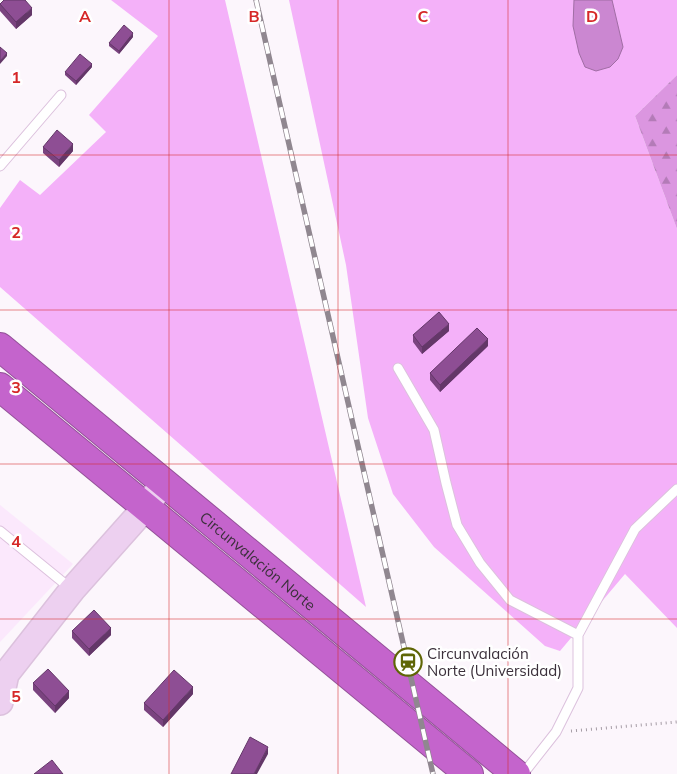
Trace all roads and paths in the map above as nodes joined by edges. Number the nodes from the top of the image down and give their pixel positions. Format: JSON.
{"nodes":[{"id":1,"x":61,"y":96,"type":"dead end"},
{"id":2,"x":0,"y":166,"type":"edge"},
{"id":3,"x":0,"y":347,"type":"edge"},
{"id":4,"x":398,"y":368,"type":"dead end"},
{"id":5,"x":0,"y":387,"type":"edge"},
{"id":6,"x":164,"y":483,"type":"junction"},
{"id":7,"x":677,"y":489,"type":"edge"},
{"id":8,"x":145,"y":507,"type":"junction"},
{"id":9,"x":0,"y":531,"type":"edge"},
{"id":10,"x":72,"y":590,"type":"junction"},
{"id":11,"x":578,"y":635,"type":"junction"},
{"id":12,"x":0,"y":702,"type":"edge"},
{"id":13,"x":677,"y":722,"type":"edge"},
{"id":14,"x":556,"y":732,"type":"junction"},
{"id":15,"x":469,"y":774,"type":"edge"},
{"id":16,"x":516,"y":774,"type":"edge"},
{"id":17,"x":523,"y":774,"type":"edge"}],
"edges":[{"from":1,"to":2,"type":"lane"},
{"from":3,"to":6,"type":"highway","name":"Circunvalación Norte"},
{"from":4,"to":11,"type":"lane"},
{"from":5,"to":8,"type":"highway","name":"Circunvalación Norte"},
{"from":6,"to":8,"type":"street"},
{"from":6,"to":16,"type":"highway","name":"Circunvalación Norte"},
{"from":7,"to":11,"type":"lane"},
{"from":8,"to":10,"type":"street"},
{"from":8,"to":15,"type":"highway","name":"Circunvalación Norte"},
{"from":9,"to":10,"type":"lane"},
{"from":10,"to":12,"type":"street"},
{"from":11,"to":14,"type":"lane"},
{"from":13,"to":14,"type":"path"},
{"from":14,"to":17,"type":"lane"}]}
